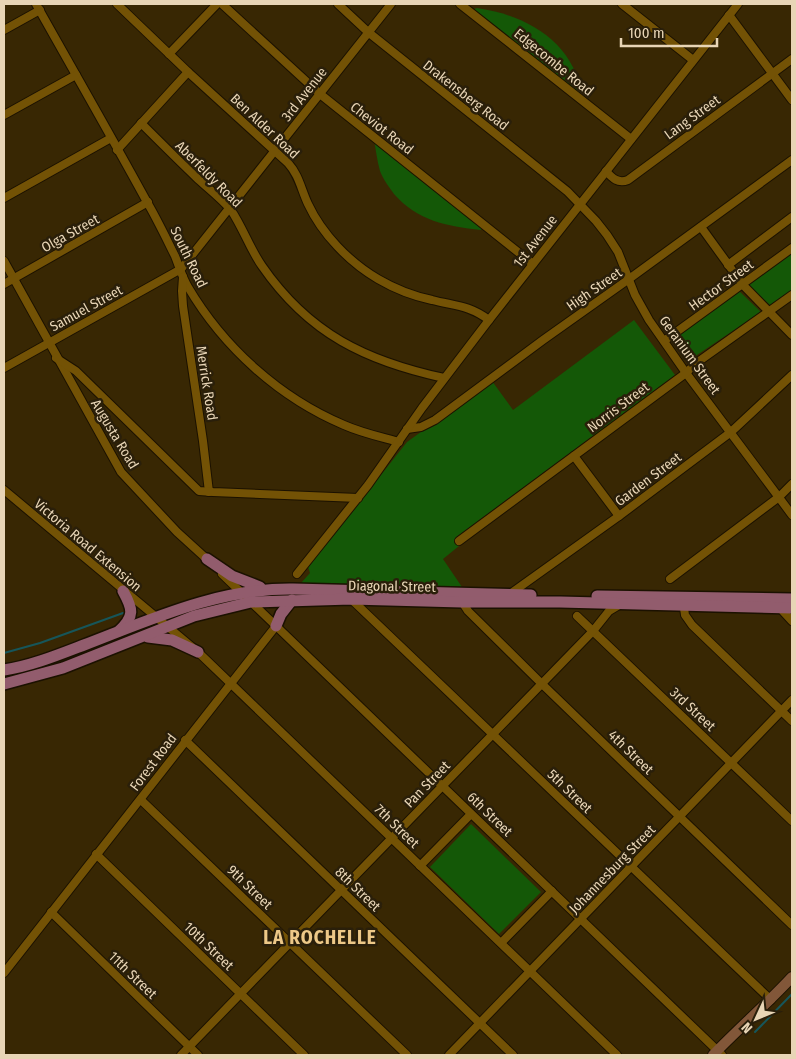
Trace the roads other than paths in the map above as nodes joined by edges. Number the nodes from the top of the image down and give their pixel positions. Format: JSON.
{"nodes":[{"id":1,"x":117,"y":4,"type":"edge"},
{"id":2,"x":217,"y":4,"type":"edge"},
{"id":3,"x":222,"y":4,"type":"edge"},
{"id":4,"x":338,"y":4,"type":"edge"},
{"id":5,"x":391,"y":4,"type":"edge"},
{"id":6,"x":460,"y":4,"type":"edge"},
{"id":7,"x":622,"y":4,"type":"edge"},
{"id":8,"x":738,"y":4,"type":"edge"},
{"id":9,"x":38,"y":7,"type":"edge"},
{"id":10,"x":729,"y":15,"type":"junction"},
{"id":11,"x":4,"y":30,"type":"edge"},
{"id":12,"x":368,"y":32,"type":"junction"},
{"id":13,"x":169,"y":54,"type":"junction"},
{"id":14,"x":792,"y":59,"type":"edge"},
{"id":15,"x":693,"y":60,"type":"junction"},
{"id":16,"x":188,"y":72,"type":"junction"},
{"id":17,"x":773,"y":74,"type":"junction"},
{"id":18,"x":76,"y":75,"type":"junction"},
{"id":19,"x":320,"y":94,"type":"junction"},
{"id":20,"x":792,"y":100,"type":"edge"},
{"id":21,"x":4,"y":115,"type":"edge"},
{"id":22,"x":141,"y":123,"type":"junction"},
{"id":23,"x":111,"y":138,"type":"junction"},
{"id":24,"x":631,"y":139,"type":"junction"},
{"id":25,"x":117,"y":150,"type":"junction"},
{"id":26,"x":274,"y":151,"type":"junction"},
{"id":27,"x":792,"y":160,"type":"edge"},
{"id":28,"x":606,"y":171,"type":"junction"},
{"id":29,"x":4,"y":198,"type":"edge"},
{"id":30,"x":148,"y":202,"type":"junction"},
{"id":31,"x":580,"y":204,"type":"junction"},
{"id":32,"x":230,"y":209,"type":"junction"},
{"id":33,"x":792,"y":217,"type":"edge"},
{"id":34,"x":701,"y":227,"type":"junction"},
{"id":35,"x":792,"y":248,"type":"edge"},
{"id":36,"x":4,"y":261,"type":"edge"},
{"id":37,"x":533,"y":264,"type":"junction"},
{"id":38,"x":728,"y":265,"type":"junction"},
{"id":39,"x":182,"y":273,"type":"junction"},
{"id":40,"x":13,"y":279,"type":"junction"},
{"id":41,"x":629,"y":280,"type":"junction"},
{"id":42,"x":4,"y":284,"type":"edge"},
{"id":43,"x":743,"y":285,"type":"junction"},
{"id":44,"x":792,"y":295,"type":"edge"},
{"id":45,"x":770,"y":312,"type":"junction"},
{"id":46,"x":489,"y":320,"type":"junction"},
{"id":47,"x":792,"y":335,"type":"edge"},
{"id":48,"x":664,"y":341,"type":"junction"},
{"id":49,"x":49,"y":343,"type":"junction"},
{"id":50,"x":56,"y":358,"type":"junction"},
{"id":51,"x":4,"y":368,"type":"edge"},
{"id":52,"x":686,"y":373,"type":"junction"},
{"id":53,"x":792,"y":375,"type":"edge"},
{"id":54,"x":444,"y":378,"type":"junction"},
{"id":55,"x":407,"y":429,"type":"junction"},
{"id":56,"x":732,"y":432,"type":"junction"},
{"id":57,"x":398,"y":442,"type":"junction"},
{"id":58,"x":574,"y":456,"type":"junction"},
{"id":59,"x":792,"y":484,"type":"edge"},
{"id":60,"x":4,"y":490,"type":"edge"},
{"id":61,"x":209,"y":492,"type":"junction"},
{"id":62,"x":779,"y":497,"type":"junction"},
{"id":63,"x":358,"y":498,"type":"junction"},
{"id":64,"x":792,"y":515,"type":"edge"},
{"id":65,"x":620,"y":516,"type":"junction"},
{"id":66,"x":459,"y":541,"type":"dead end"},
{"id":67,"x":207,"y":559,"type":"junction"},
{"id":68,"x":297,"y":574,"type":"dead end"},
{"id":69,"x":670,"y":579,"type":"dead end"},
{"id":70,"x":266,"y":589,"type":"junction"},
{"id":71,"x":123,"y":591,"type":"junction"},
{"id":72,"x":241,"y":592,"type":"junction"},
{"id":73,"x":510,"y":594,"type":"junction"},
{"id":74,"x":461,"y":598,"type":"junction"},
{"id":75,"x":350,"y":599,"type":"junction"},
{"id":76,"x":792,"y":599,"type":"edge"},
{"id":77,"x":292,"y":600,"type":"junction"},
{"id":78,"x":251,"y":602,"type":"junction"},
{"id":79,"x":679,"y":603,"type":"junction"},
{"id":80,"x":621,"y":604,"type":"junction"},
{"id":81,"x":780,"y":608,"type":"junction"},
{"id":82,"x":792,"y":608,"type":"edge"},
{"id":83,"x":577,"y":616,"type":"dead end"},
{"id":84,"x":157,"y":618,"type":"junction"},
{"id":85,"x":792,"y":621,"type":"edge"},
{"id":86,"x":692,"y":625,"type":"junction"},
{"id":87,"x":276,"y":626,"type":"junction"},
{"id":88,"x":167,"y":627,"type":"junction"},
{"id":89,"x":593,"y":631,"type":"junction"},
{"id":90,"x":116,"y":633,"type":"junction"},
{"id":91,"x":141,"y":637,"type":"junction"},
{"id":92,"x":198,"y":652,"type":"junction"},
{"id":93,"x":4,"y":670,"type":"edge"},
{"id":94,"x":230,"y":683,"type":"junction"},
{"id":95,"x":4,"y":684,"type":"edge"},
{"id":96,"x":542,"y":684,"type":"junction"},
{"id":97,"x":792,"y":700,"type":"edge"},
{"id":98,"x":782,"y":711,"type":"junction"},
{"id":99,"x":792,"y":721,"type":"edge"},
{"id":100,"x":492,"y":734,"type":"junction"},
{"id":101,"x":185,"y":740,"type":"junction"},
{"id":102,"x":732,"y":763,"type":"junction"},
{"id":103,"x":442,"y":786,"type":"junction"},
{"id":104,"x":141,"y":800,"type":"junction"},
{"id":105,"x":471,"y":814,"type":"junction"},
{"id":106,"x":680,"y":816,"type":"junction"},
{"id":107,"x":792,"y":821,"type":"edge"},
{"id":108,"x":391,"y":838,"type":"junction"},
{"id":109,"x":96,"y":854,"type":"junction"},
{"id":110,"x":420,"y":866,"type":"junction"},
{"id":111,"x":631,"y":867,"type":"junction"},
{"id":112,"x":341,"y":890,"type":"junction"},
{"id":113,"x":552,"y":891,"type":"junction"},
{"id":114,"x":50,"y":912,"type":"junction"},
{"id":115,"x":581,"y":919,"type":"junction"},
{"id":116,"x":792,"y":924,"type":"edge"},
{"id":117,"x":290,"y":943,"type":"junction"},
{"id":118,"x":500,"y":943,"type":"junction"},
{"id":119,"x":530,"y":972,"type":"junction"},
{"id":120,"x":4,"y":974,"type":"edge"},
{"id":121,"x":792,"y":977,"type":"edge"},
{"id":122,"x":240,"y":994,"type":"junction"},
{"id":123,"x":771,"y":1000,"type":"junction"},
{"id":124,"x":480,"y":1024,"type":"junction"},
{"id":125,"x":189,"y":1047,"type":"junction"},
{"id":126,"x":719,"y":1054,"type":"edge"},
{"id":127,"x":181,"y":1055,"type":"edge"},
{"id":128,"x":198,"y":1055,"type":"edge"},
{"id":129,"x":304,"y":1055,"type":"edge"},
{"id":130,"x":408,"y":1055,"type":"edge"},
{"id":131,"x":449,"y":1055,"type":"edge"},
{"id":132,"x":513,"y":1055,"type":"edge"},
{"id":133,"x":616,"y":1055,"type":"edge"}],
"edges":[{"from":1,"to":13,"type":"street","name":"Ben Alder Road"},
{"from":2,"to":13,"type":"street"},
{"from":3,"to":19,"type":"street","name":"Cheviot Road"},
{"from":4,"to":12,"type":"street","name":"Drakensberg Road"},
{"from":5,"to":12,"type":"street","name":"3rd Avenue"},
{"from":6,"to":24,"type":"street","name":"Edgecombe Road"},
{"from":7,"to":15,"type":"street"},
{"from":8,"to":10,"type":"street","name":"1st Avenue"},
{"from":9,"to":11,"type":"street"},
{"from":9,"to":18,"type":"street","name":"South Road"},
{"from":10,"to":15,"type":"street","name":"1st Avenue"},
{"from":10,"to":17,"type":"street"},
{"from":12,"to":19,"type":"street","name":"3rd Avenue"},
{"from":12,"to":31,"type":"street","name":"Drakensberg Road"},
{"from":13,"to":16,"type":"street","name":"Ben Alder Road"},
{"from":14,"to":17,"type":"street","name":"Lang Street"},
{"from":15,"to":24,"type":"street","name":"1st Avenue"},
{"from":16,"to":22,"type":"street"},
{"from":16,"to":26,"type":"street","name":"Ben Alder Road"},
{"from":17,"to":20,"type":"street"},
{"from":17,"to":28,"type":"street","name":"Lang Street"},
{"from":18,"to":21,"type":"street"},
{"from":18,"to":23,"type":"street","name":"South Road"},
{"from":19,"to":26,"type":"street","name":"3rd Avenue"},
{"from":19,"to":37,"type":"street","name":"Cheviot Road"},
{"from":22,"to":25,"type":"street"},
{"from":22,"to":32,"type":"street","name":"Aberfeldy Road"},
{"from":23,"to":25,"type":"street","name":"South Road"},
{"from":23,"to":29,"type":"street"},
{"from":24,"to":28,"type":"street","name":"1st Avenue"},
{"from":25,"to":30,"type":"street","name":"South Road"},
{"from":26,"to":32,"type":"street","name":"3rd Avenue"},
{"from":26,"to":46,"type":"street","name":"Ben Alder Road"},
{"from":27,"to":34,"type":"street","name":"High Street"},
{"from":28,"to":31,"type":"street","name":"1st Avenue"},
{"from":30,"to":39,"type":"street","name":"South Road"},
{"from":30,"to":40,"type":"street","name":"Olga Street"},
{"from":31,"to":37,"type":"street","name":"1st Avenue"},
{"from":31,"to":41,"type":"street","name":"Geranium Street"},
{"from":32,"to":39,"type":"street","name":"3rd Avenue"},
{"from":32,"to":54,"type":"street","name":"Aberfeldy Road"},
{"from":33,"to":38,"type":"street"},
{"from":34,"to":38,"type":"street"},
{"from":34,"to":41,"type":"street","name":"High Street"},
{"from":35,"to":43,"type":"street","name":"Hector Street"},
{"from":36,"to":40,"type":"street","name":"Augusta Road"},
{"from":37,"to":46,"type":"street","name":"1st Avenue"},
{"from":38,"to":43,"type":"street"},
{"from":39,"to":49,"type":"street","name":"Samuel Street"},
{"from":39,"to":57,"type":"street","name":"South Road"},
{"from":39,"to":61,"type":"street","name":"Merrick Road"},
{"from":40,"to":42,"type":"street","name":"Olga Street"},
{"from":40,"to":49,"type":"street","name":"Augusta Road"},
{"from":41,"to":48,"type":"street","name":"Geranium Street"},
{"from":41,"to":55,"type":"street","name":"High Street"},
{"from":43,"to":45,"type":"street"},
{"from":43,"to":48,"type":"street","name":"Hector Street"},
{"from":44,"to":45,"type":"street","name":"Norris Street"},
{"from":45,"to":47,"type":"street"},
{"from":45,"to":52,"type":"street","name":"Norris Street"},
{"from":46,"to":54,"type":"street","name":"1st Avenue"},
{"from":48,"to":52,"type":"street","name":"Geranium Street"},
{"from":49,"to":50,"type":"street","name":"Augusta Road"},
{"from":49,"to":51,"type":"street","name":"Samuel Street"},
{"from":50,"to":61,"type":"street"},
{"from":50,"to":67,"type":"street","name":"Augusta Road"},
{"from":52,"to":56,"type":"street","name":"Geranium Street"},
{"from":52,"to":58,"type":"street","name":"Norris Street"},
{"from":53,"to":56,"type":"street","name":"Garden Street"},
{"from":54,"to":55,"type":"street","name":"1st Avenue"},
{"from":55,"to":57,"type":"street","name":"1st Avenue"},
{"from":56,"to":62,"type":"street","name":"Geranium Street"},
{"from":56,"to":65,"type":"street","name":"Garden Street"},
{"from":57,"to":63,"type":"street","name":"1st Avenue"},
{"from":58,"to":65,"type":"street"},
{"from":58,"to":66,"type":"street","name":"Norris Street"},
{"from":59,"to":62,"type":"street"},
{"from":60,"to":71,"type":"street","name":"Victoria Road Extension"},
{"from":61,"to":63,"type":"street"},
{"from":62,"to":64,"type":"street","name":"Geranium Street"},
{"from":62,"to":69,"type":"street"},
{"from":63,"to":68,"type":"street","name":"1st Avenue"},
{"from":65,"to":73,"type":"street","name":"Garden Street"},
{"from":67,"to":70,"type":"main road"},
{"from":67,"to":72,"type":"street","name":"Augusta Road"},
{"from":70,"to":72,"type":"main road","name":"Diagonal Street"},
{"from":70,"to":74,"type":"main road","name":"Diagonal Street"},
{"from":71,"to":84,"type":"street","name":"Victoria Road Extension"},
{"from":71,"to":90,"type":"main road"},
{"from":72,"to":78,"type":"street","name":"6th Street"},
{"from":72,"to":84,"type":"main road","name":"Diagonal Street"},
{"from":73,"to":74,"type":"main road","name":"Diagonal Street"},
{"from":73,"to":79,"type":"main road","name":"Diagonal Street"},
{"from":74,"to":75,"type":"main road","name":"Diagonal Street"},
{"from":74,"to":80,"type":"main road","name":"Diagonal Street"},
{"from":74,"to":96,"type":"street","name":"4th Street"},
{"from":75,"to":77,"type":"main road","name":"Diagonal Street"},
{"from":75,"to":100,"type":"street","name":"5th Street"},
{"from":76,"to":79,"type":"main road","name":"Diagonal Street"},
{"from":77,"to":78,"type":"main road","name":"Diagonal Street"},
{"from":77,"to":87,"type":"main road"},
{"from":78,"to":87,"type":"street","name":"6th Street"},
{"from":78,"to":88,"type":"main road","name":"Diagonal Street"},
{"from":79,"to":80,"type":"main road","name":"Diagonal Street"},
{"from":79,"to":81,"type":"main road","name":"Diagonal Street"},
{"from":79,"to":86,"type":"street"},
{"from":79,"to":86,"type":"street"},
{"from":80,"to":89,"type":"street","name":"Pan Street"},
{"from":81,"to":82,"type":"main road","name":"Diagonal Street"},
{"from":81,"to":85,"type":"street"},
{"from":83,"to":89,"type":"street","name":"3rd Street"},
{"from":84,"to":88,"type":"street","name":"7th Street"},
{"from":84,"to":90,"type":"main road","name":"Diagonal Street"},
{"from":86,"to":98,"type":"street"},
{"from":87,"to":94,"type":"street","name":"Forest Road"},
{"from":87,"to":103,"type":"street","name":"6th Street"},
{"from":88,"to":91,"type":"main road","name":"Diagonal Street"},
{"from":88,"to":92,"type":"street","name":"7th Street"},
{"from":89,"to":96,"type":"street","name":"Pan Street"},
{"from":89,"to":102,"type":"street","name":"3rd Street"},
{"from":90,"to":93,"type":"main road","name":"Diagonal Street"},
{"from":91,"to":92,"type":"main road"},
{"from":91,"to":95,"type":"main road","name":"Diagonal Street"},
{"from":92,"to":94,"type":"street","name":"7th Street"},
{"from":94,"to":101,"type":"street","name":"Forest Road"},
{"from":94,"to":108,"type":"street","name":"7th Street"},
{"from":96,"to":100,"type":"street","name":"Pan Street"},
{"from":96,"to":106,"type":"street","name":"4th Street"},
{"from":97,"to":98,"type":"street","name":"Johannesburg Street"},
{"from":98,"to":99,"type":"street"},
{"from":98,"to":102,"type":"street","name":"Johannesburg Street"},
{"from":100,"to":103,"type":"street","name":"Pan Street"},
{"from":100,"to":111,"type":"street","name":"5th Street"},
{"from":101,"to":104,"type":"street","name":"Forest Road"},
{"from":101,"to":112,"type":"street","name":"8th Street"},
{"from":102,"to":106,"type":"street","name":"Johannesburg Street"},
{"from":102,"to":107,"type":"street","name":"3rd Street"},
{"from":103,"to":105,"type":"street","name":"6th Street"},
{"from":103,"to":108,"type":"street","name":"Pan Street"},
{"from":104,"to":109,"type":"street","name":"Forest Road"},
{"from":104,"to":117,"type":"street","name":"9th Street"},
{"from":105,"to":110,"type":"street"},
{"from":105,"to":113,"type":"street","name":"6th Street"},
{"from":106,"to":111,"type":"street","name":"Johannesburg Street"},
{"from":106,"to":116,"type":"street","name":"4th Street"},
{"from":108,"to":110,"type":"street","name":"7th Street"},
{"from":108,"to":112,"type":"street","name":"Pan Street"},
{"from":109,"to":114,"type":"street","name":"Forest Road"},
{"from":109,"to":122,"type":"street","name":"10th Street"},
{"from":110,"to":118,"type":"street","name":"7th Street"},
{"from":111,"to":115,"type":"street","name":"Johannesburg Street"},
{"from":111,"to":123,"type":"street","name":"5th Street"},
{"from":112,"to":117,"type":"street","name":"Pan Street"},
{"from":112,"to":124,"type":"street","name":"8th Street"},
{"from":113,"to":115,"type":"street","name":"6th Street"},
{"from":113,"to":118,"type":"street"},
{"from":114,"to":120,"type":"street","name":"Forest Road"},
{"from":114,"to":125,"type":"street","name":"11th Street"},
{"from":115,"to":119,"type":"street","name":"Johannesburg Street"},
{"from":115,"to":126,"type":"street","name":"6th Street"},
{"from":117,"to":122,"type":"street","name":"Pan Street"},
{"from":117,"to":130,"type":"street","name":"9th Street"},
{"from":118,"to":119,"type":"street","name":"7th Street"},
{"from":119,"to":124,"type":"street","name":"Johannesburg Street"},
{"from":119,"to":133,"type":"street","name":"7th Street"},
{"from":121,"to":123,"type":"main road"},
{"from":122,"to":125,"type":"street","name":"Pan Street"},
{"from":122,"to":129,"type":"street","name":"10th Street"},
{"from":123,"to":126,"type":"main road"},
{"from":124,"to":131,"type":"street","name":"Johannesburg Street"},
{"from":124,"to":132,"type":"street","name":"8th Street"},
{"from":125,"to":127,"type":"street","name":"Pan Street"},
{"from":125,"to":128,"type":"street","name":"11th Street"}]}
